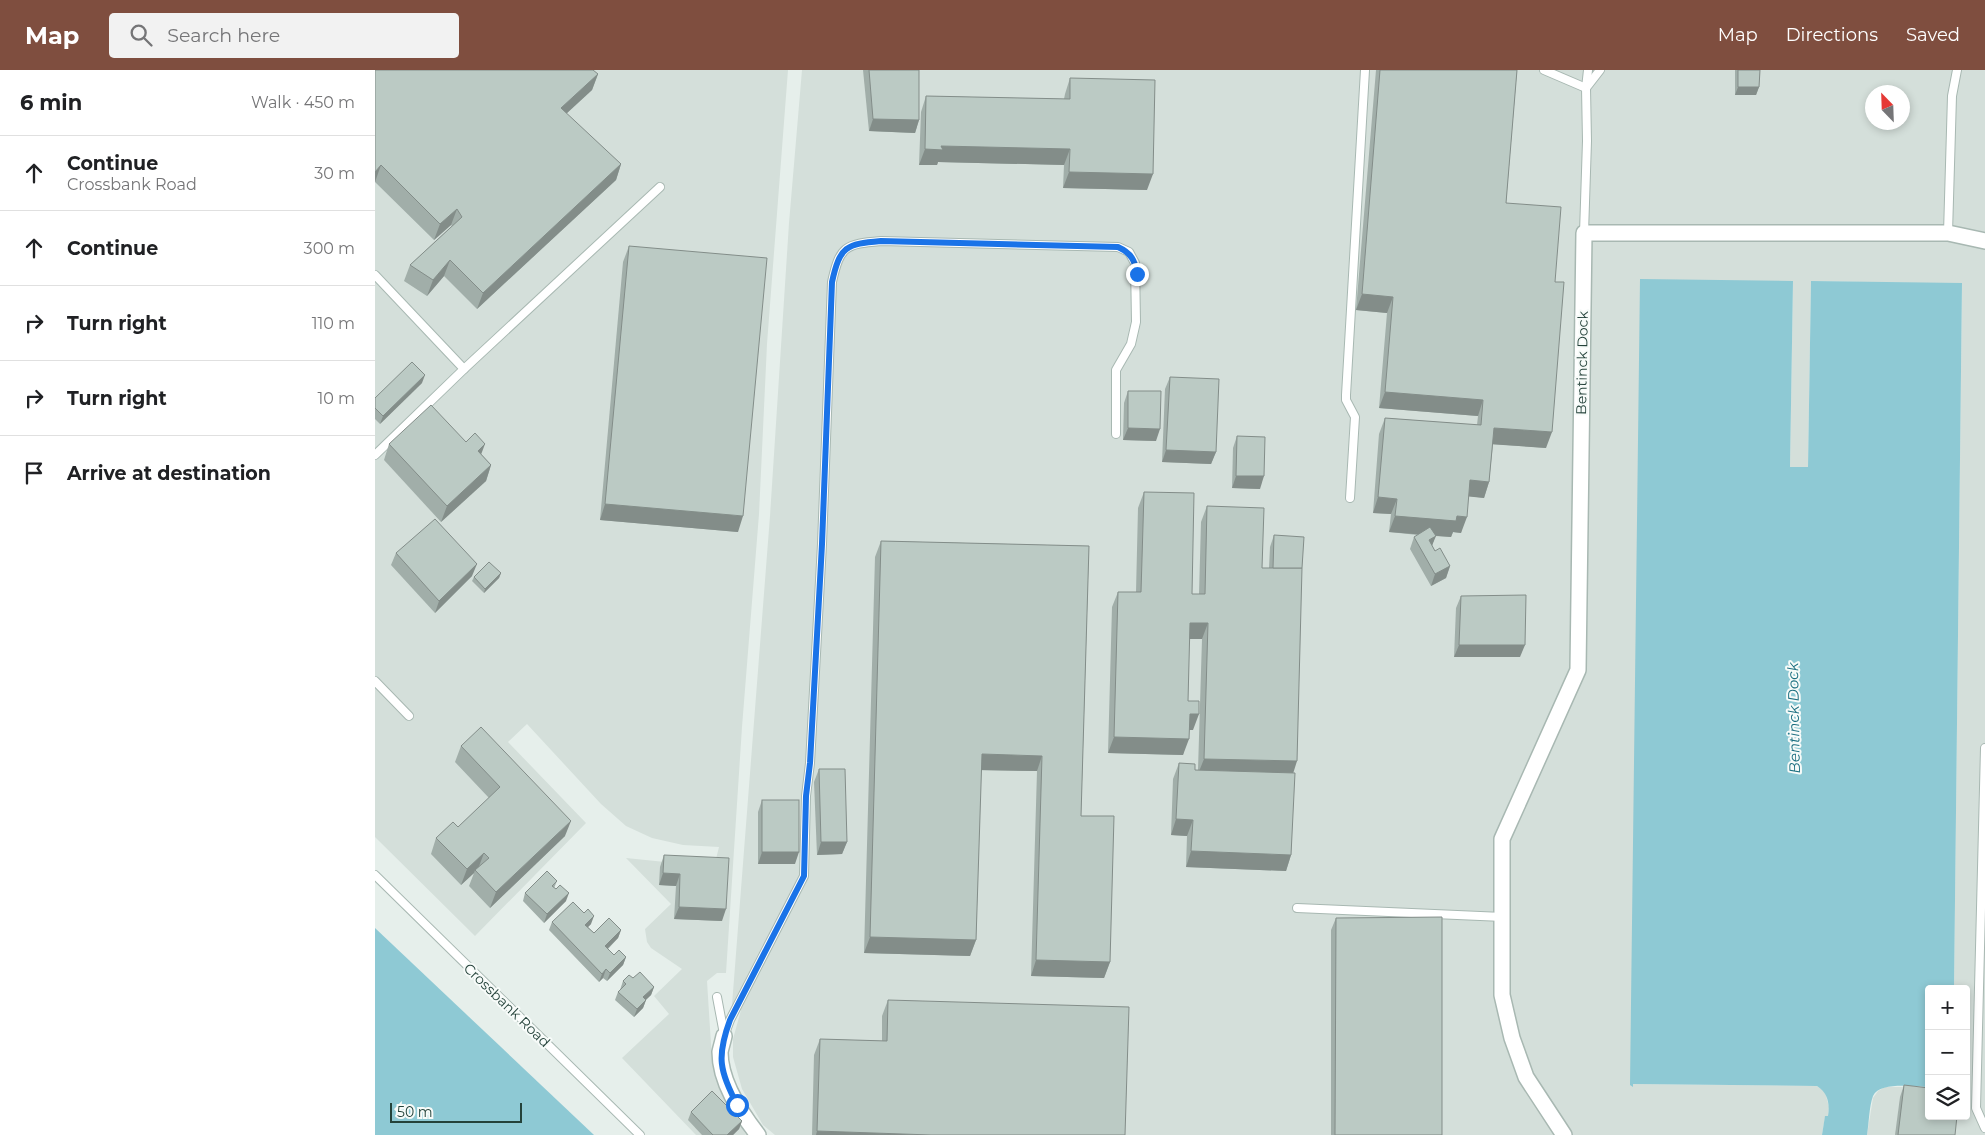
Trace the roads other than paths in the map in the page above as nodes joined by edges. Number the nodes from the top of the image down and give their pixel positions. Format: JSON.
{"nodes":[{"id":1,"x":1365,"y":70,"type":"edge"},
{"id":2,"x":1544,"y":70,"type":"edge"},
{"id":3,"x":1588,"y":70,"type":"edge"},
{"id":4,"x":1600,"y":70,"type":"edge"},
{"id":5,"x":1957,"y":70,"type":"edge"},
{"id":6,"x":1586,"y":88,"type":"junction"},
{"id":7,"x":660,"y":187,"type":"dead end"},
{"id":8,"x":1584,"y":232,"type":"junction"},
{"id":9,"x":1948,"y":233,"type":"junction"},
{"id":10,"x":1985,"y":241,"type":"edge"},
{"id":11,"x":375,"y":275,"type":"edge"},
{"id":12,"x":464,"y":370,"type":"junction"},
{"id":13,"x":1116,"y":434,"type":"dead end"},
{"id":14,"x":375,"y":455,"type":"edge"},
{"id":15,"x":1350,"y":498,"type":"dead end"},
{"id":16,"x":375,"y":681,"type":"edge"},
{"id":17,"x":409,"y":716,"type":"dead end"},
{"id":18,"x":1985,"y":748,"type":"edge"},
{"id":19,"x":375,"y":875,"type":"edge"},
{"id":20,"x":1297,"y":908,"type":"dead end"},
{"id":21,"x":1503,"y":918,"type":"junction"},
{"id":22,"x":717,"y":997,"type":"dead end"},
{"id":23,"x":724,"y":1036,"type":"junction"},
{"id":24,"x":1985,"y":1128,"type":"edge"},
{"id":25,"x":639,"y":1135,"type":"edge"},
{"id":26,"x":758,"y":1135,"type":"edge"},
{"id":27,"x":1564,"y":1135,"type":"edge"}],
"edges":[{"from":1,"to":15,"type":"lane"},
{"from":2,"to":6,"type":"lane"},
{"from":3,"to":6,"type":"lane"},
{"from":4,"to":6,"type":"lane"},
{"from":5,"to":9,"type":"lane"},
{"from":6,"to":8,"type":"lane"},
{"from":7,"to":12,"type":"lane"},
{"from":8,"to":9,"type":"street"},
{"from":8,"to":21,"type":"street","name":"Bentinck Dock"},
{"from":9,"to":10,"type":"street"},
{"from":11,"to":12,"type":"lane"},
{"from":12,"to":14,"type":"lane"},
{"from":13,"to":23,"type":"lane"},
{"from":16,"to":17,"type":"lane"},
{"from":18,"to":24,"type":"lane"},
{"from":19,"to":25,"type":"lane","name":"Crossbank Road"},
{"from":20,"to":21,"type":"lane"},
{"from":21,"to":27,"type":"street","name":"Bentinck Dock"},
{"from":22,"to":23,"type":"lane"},
{"from":23,"to":26,"type":"street"}]}
